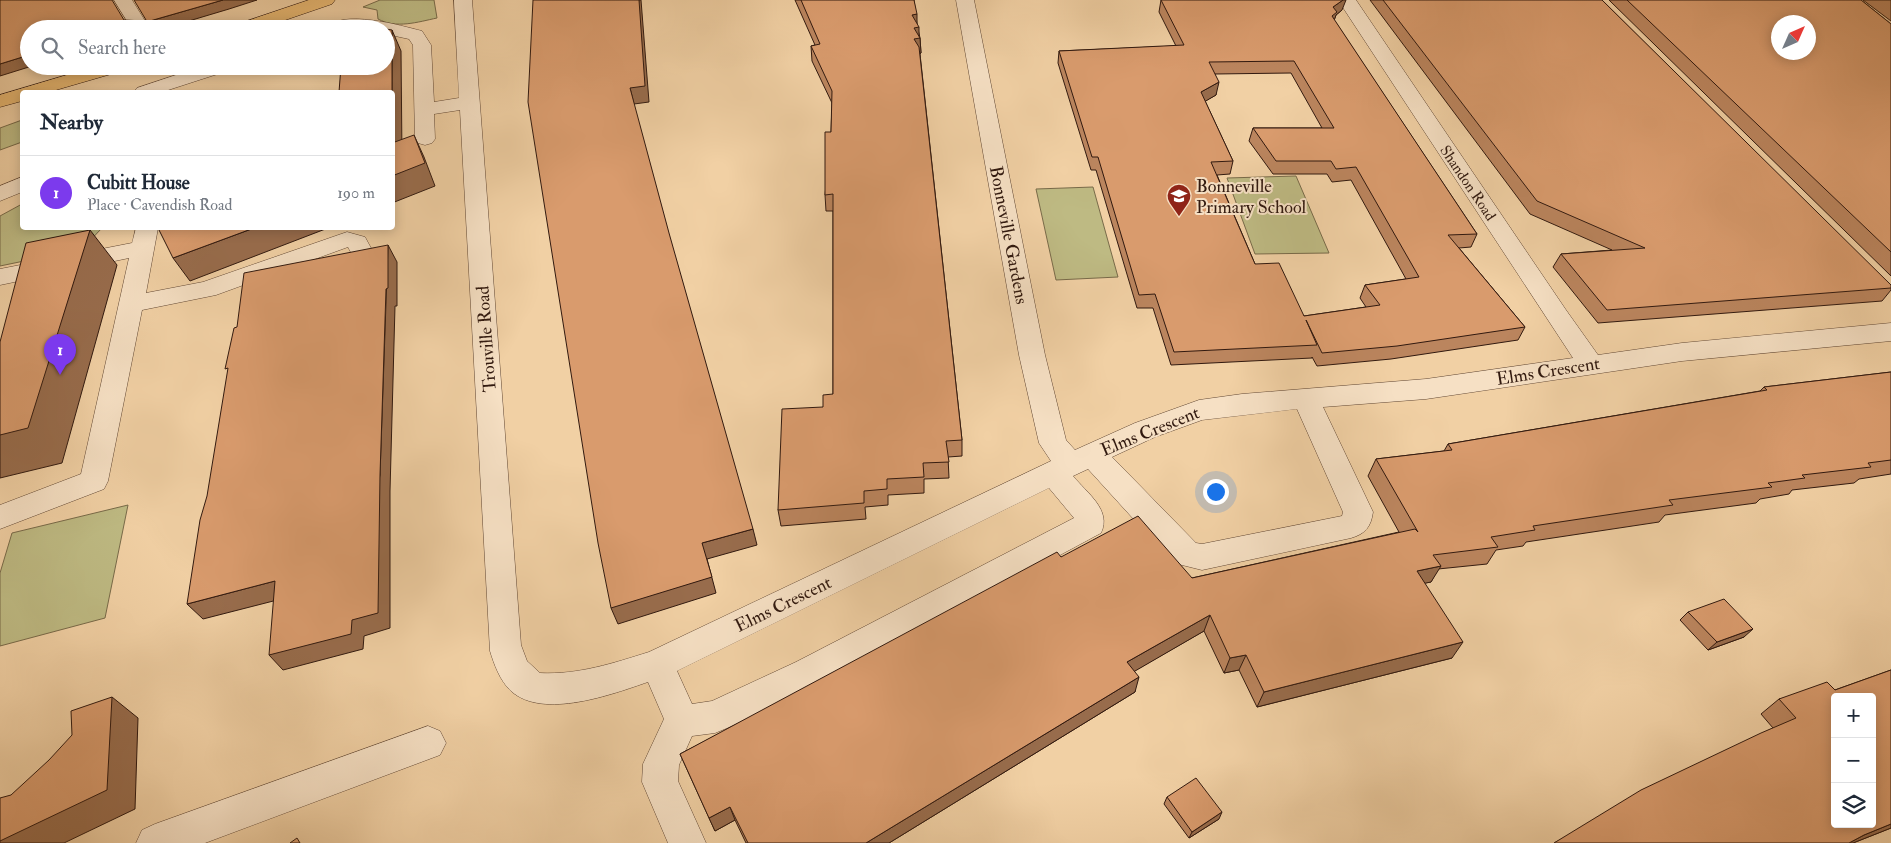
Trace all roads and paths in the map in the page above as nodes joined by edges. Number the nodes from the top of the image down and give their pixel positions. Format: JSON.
{"nodes":[{"id":1,"x":123,"y":0,"type":"edge"},
{"id":2,"x":326,"y":0,"type":"edge"},
{"id":3,"x":463,"y":0,"type":"edge"},
{"id":4,"x":965,"y":0,"type":"edge"},
{"id":5,"x":1347,"y":0,"type":"edge"},
{"id":6,"x":135,"y":20,"type":"edge"},
{"id":7,"x":267,"y":20,"type":"edge"},
{"id":8,"x":395,"y":31,"type":"edge"},
{"id":9,"x":88,"y":75,"type":"edge"},
{"id":10,"x":196,"y":75,"type":"edge"},
{"id":11,"x":37,"y":90,"type":"edge"},
{"id":12,"x":150,"y":90,"type":"edge"},
{"id":13,"x":20,"y":96,"type":"edge"},
{"id":14,"x":0,"y":101,"type":"edge"},
{"id":15,"x":470,"y":102,"type":"junction"},
{"id":16,"x":424,"y":110,"type":"junction"},
{"id":17,"x":425,"y":139,"type":"dead end"},
{"id":18,"x":20,"y":185,"type":"edge"},
{"id":19,"x":0,"y":194,"type":"edge"},
{"id":20,"x":144,"y":238,"type":"edge"},
{"id":21,"x":364,"y":258,"type":"edge"},
{"id":22,"x":0,"y":277,"type":"edge"},
{"id":23,"x":131,"y":304,"type":"junction"},
{"id":24,"x":1891,"y":332,"type":"edge"},
{"id":25,"x":1591,"y":364,"type":"junction"},
{"id":26,"x":1306,"y":400,"type":"junction"},
{"id":27,"x":1072,"y":464,"type":"junction"},
{"id":28,"x":0,"y":517,"type":"edge"},
{"id":29,"x":657,"y":664,"type":"junction"},
{"id":30,"x":518,"y":676,"type":"joint"},
{"id":31,"x":682,"y":720,"type":"junction"},
{"id":32,"x":428,"y":743,"type":"dead end"},
{"id":33,"x":155,"y":843,"type":"edge"},
{"id":34,"x":687,"y":843,"type":"edge"}],
"edges":[{"from":1,"to":6,"type":"street"},
{"from":2,"to":7,"type":"highway"},
{"from":3,"to":15,"type":"street","name":"Trouville Road"},
{"from":4,"to":27,"type":"street","name":"Bonneville Gardens"},
{"from":5,"to":25,"type":"street","name":"Shandon Road"},
{"from":8,"to":16,"type":"street"},
{"from":9,"to":11,"type":"highway"},
{"from":10,"to":12,"type":"street"},
{"from":13,"to":14,"type":"highway"},
{"from":15,"to":16,"type":"street"},
{"from":15,"to":30,"type":"street","name":"Trouville Road"},
{"from":16,"to":17,"type":"street"},
{"from":18,"to":19,"type":"street"},
{"from":20,"to":22,"type":"street"},
{"from":20,"to":23,"type":"street"},
{"from":21,"to":23,"type":"street"},
{"from":23,"to":28,"type":"street"},
{"from":24,"to":25,"type":"street","name":"Elms Crescent"},
{"from":25,"to":26,"type":"street","name":"Elms Crescent"},
{"from":26,"to":27,"type":"street","name":"Elms Crescent"},
{"from":26,"to":27,"type":"street"},
{"from":27,"to":29,"type":"street","name":"Elms Crescent"},
{"from":27,"to":31,"type":"street"},
{"from":29,"to":30,"type":"street","name":"Elms Crescent"},
{"from":29,"to":31,"type":"street"},
{"from":31,"to":34,"type":"street"},
{"from":32,"to":33,"type":"street"}]}
